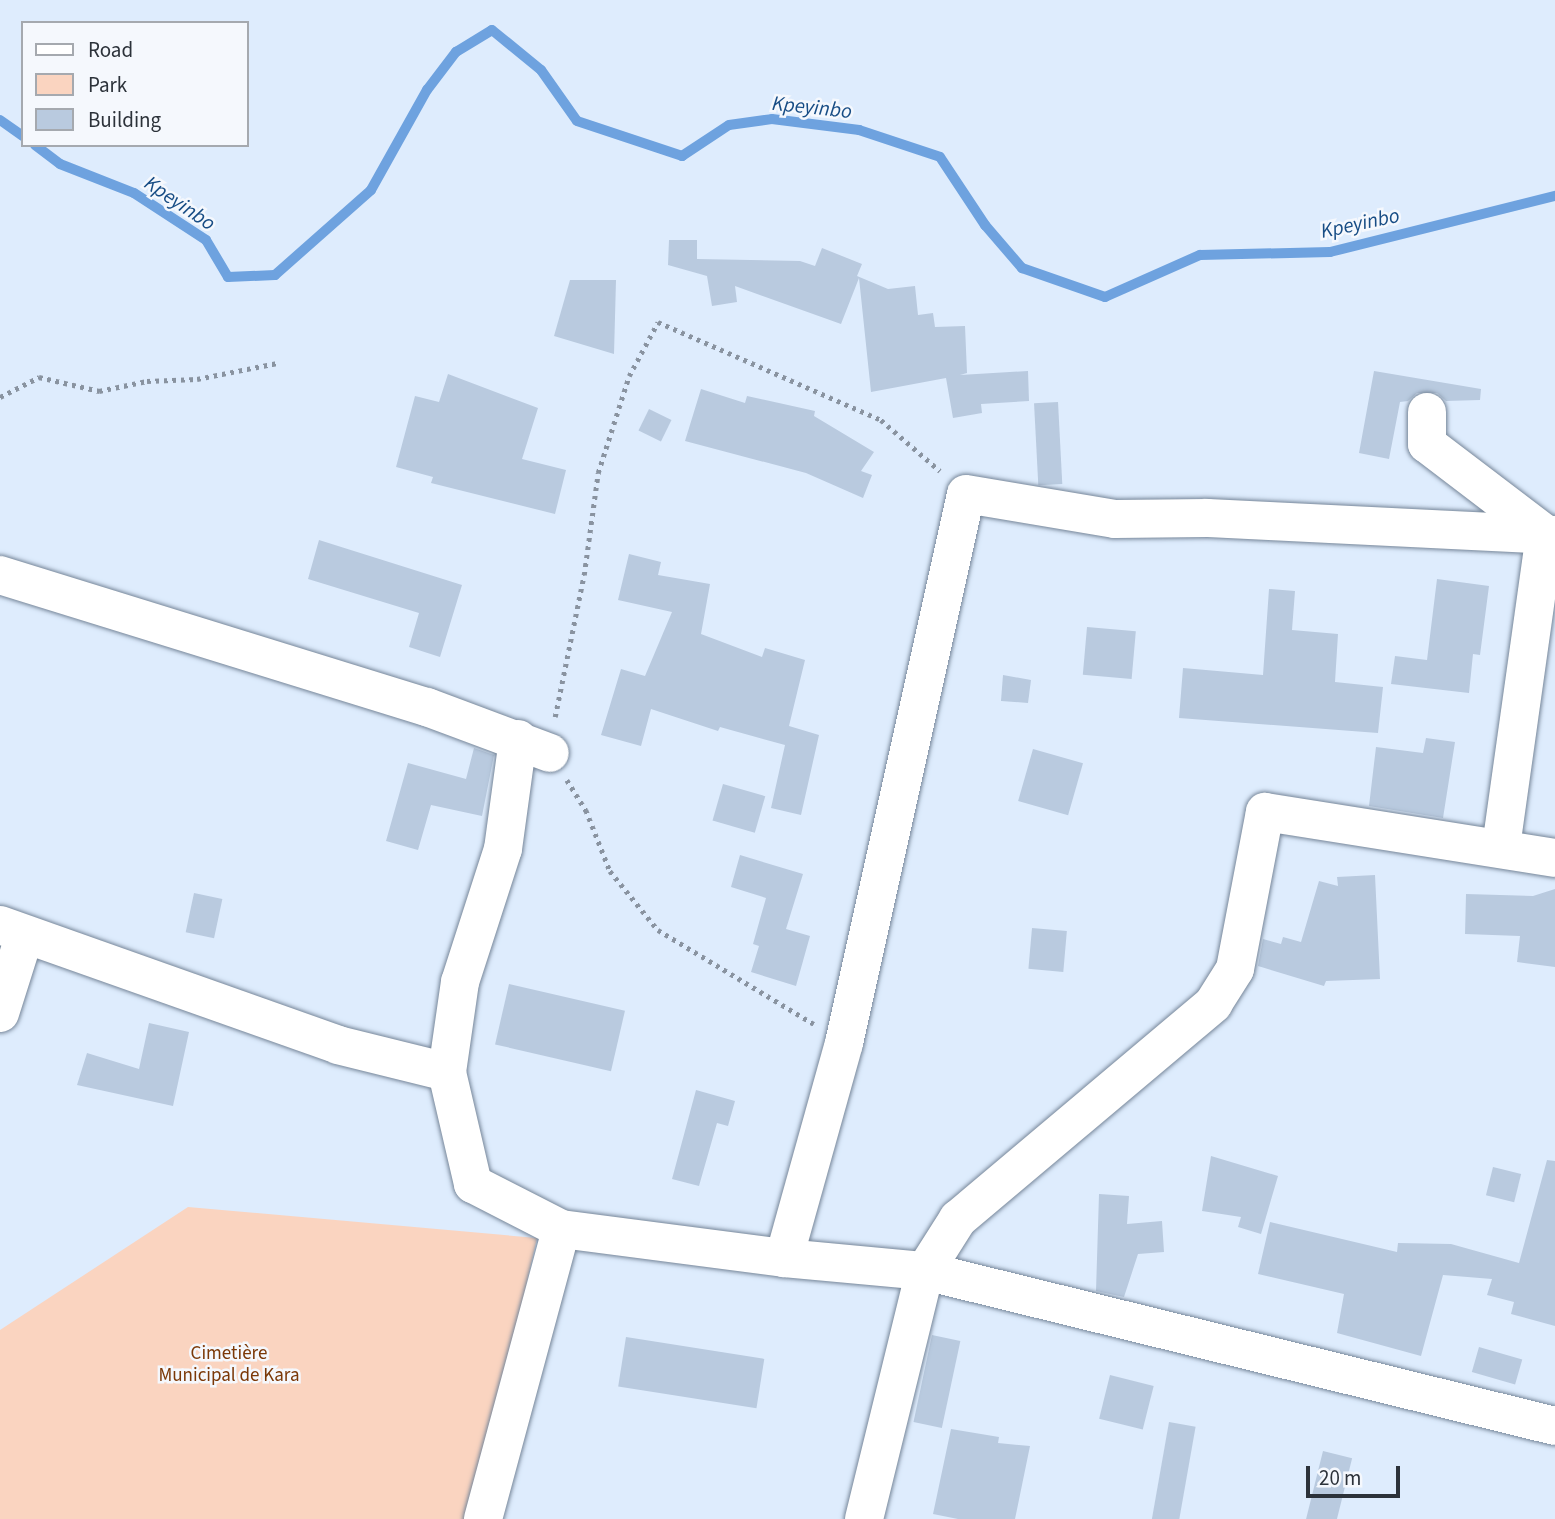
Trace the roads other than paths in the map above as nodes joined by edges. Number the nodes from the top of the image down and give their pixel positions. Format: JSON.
{"nodes":[{"id":1,"x":1427,"y":412,"type":"dead end"},
{"id":2,"x":1550,"y":534,"type":"edge"},
{"id":3,"x":0,"y":575,"type":"edge"},
{"id":4,"x":1501,"y":848,"type":"junction"},
{"id":5,"x":1555,"y":858,"type":"edge"},
{"id":6,"x":12,"y":931,"type":"edge"},
{"id":7,"x":0,"y":1013,"type":"edge"},
{"id":8,"x":446,"y":1072,"type":"junction"},
{"id":9,"x":561,"y":1229,"type":"junction"},
{"id":10,"x":784,"y":1258,"type":"junction"},
{"id":11,"x":925,"y":1271,"type":"junction"},
{"id":12,"x":1555,"y":1426,"type":"edge"},
{"id":13,"x":483,"y":1519,"type":"edge"},
{"id":14,"x":863,"y":1519,"type":"edge"}],
"edges":[{"from":1,"to":2,"type":"street"},
{"from":2,"to":4,"type":"street"},
{"from":2,"to":10,"type":"street"},
{"from":3,"to":8,"type":"street"},
{"from":4,"to":5,"type":"street"},
{"from":4,"to":11,"type":"street"},
{"from":6,"to":7,"type":"street"},
{"from":6,"to":8,"type":"street"},
{"from":8,"to":9,"type":"street"},
{"from":9,"to":10,"type":"street"},
{"from":9,"to":13,"type":"street"},
{"from":10,"to":11,"type":"street"},
{"from":11,"to":12,"type":"street"},
{"from":11,"to":14,"type":"street"}]}
